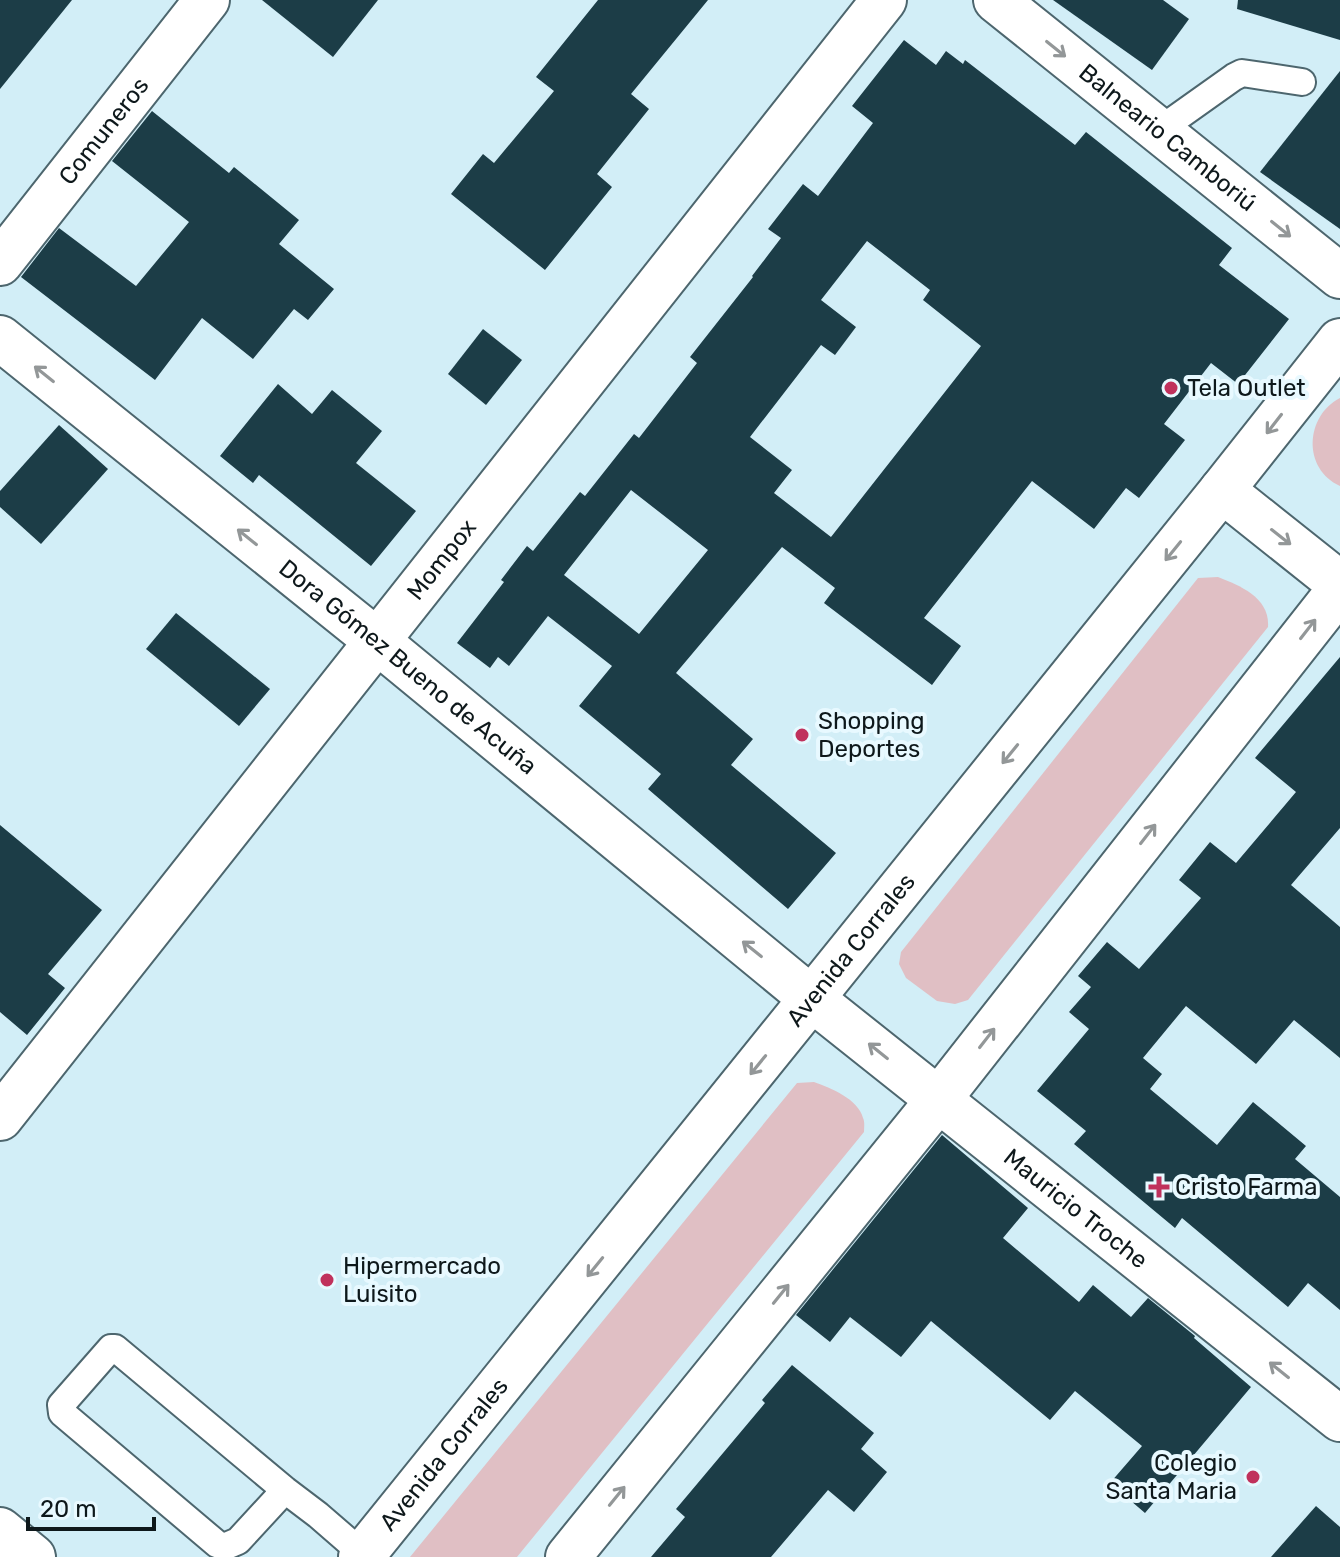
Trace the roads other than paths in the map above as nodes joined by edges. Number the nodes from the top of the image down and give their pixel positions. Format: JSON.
{"nodes":[{"id":1,"x":207,"y":0,"type":"edge"},
{"id":2,"x":884,"y":0,"type":"edge"},
{"id":3,"x":996,"y":0,"type":"edge"},
{"id":4,"x":1302,"y":82,"type":"dead end"},
{"id":5,"x":1158,"y":131,"type":"junction"},
{"id":6,"x":0,"y":263,"type":"edge"},
{"id":7,"x":1340,"y":276,"type":"edge"},
{"id":8,"x":0,"y":338,"type":"edge"},
{"id":9,"x":1340,"y":341,"type":"edge"},
{"id":10,"x":1222,"y":490,"type":"junction"},
{"id":11,"x":1340,"y":586,"type":"edge"},
{"id":12,"x":377,"y":641,"type":"junction"},
{"id":13,"x":812,"y":999,"type":"junction"},
{"id":14,"x":939,"y":1099,"type":"junction"},
{"id":15,"x":0,"y":1118,"type":"edge"},
{"id":16,"x":1340,"y":1419,"type":"edge"},
{"id":17,"x":285,"y":1490,"type":"junction"},
{"id":18,"x":0,"y":1530,"type":"edge"},
{"id":19,"x":362,"y":1556,"type":"edge"},
{"id":20,"x":33,"y":1557,"type":"edge"},
{"id":21,"x":568,"y":1557,"type":"edge"}],
"edges":[{"from":1,"to":6,"type":"street","name":"Comuneros"},
{"from":2,"to":12,"type":"street","name":"Mompox"},
{"from":3,"to":5,"type":"street","name":"Balneario Camboriú","one_way":true},
{"from":4,"to":5,"type":"lane"},
{"from":5,"to":7,"type":"street","name":"Balneario Camboriú","one_way":true},
{"from":12,"to":8,"type":"street","name":"Dora Gómez Bueno de Acuña","one_way":true},
{"from":9,"to":10,"type":"street","name":"Avenida Corrales","one_way":true},
{"from":10,"to":11,"type":"street","one_way":true},
{"from":10,"to":13,"type":"street","name":"Avenida Corrales","one_way":true},
{"from":14,"to":11,"type":"street","one_way":true},
{"from":13,"to":12,"type":"street","name":"Dora Gómez Bueno de Acuña","one_way":true},
{"from":12,"to":15,"type":"street","name":"Mompox"},
{"from":14,"to":13,"type":"street","name":"Mauricio Troche","one_way":true},
{"from":13,"to":19,"type":"street","name":"Avenida Corrales","one_way":true},
{"from":16,"to":14,"type":"street","name":"Mauricio Troche","one_way":true},
{"from":21,"to":14,"type":"street","one_way":true},
{"from":17,"to":17,"type":"lane"},
{"from":17,"to":19,"type":"lane"},
{"from":18,"to":20,"type":"street"}]}
